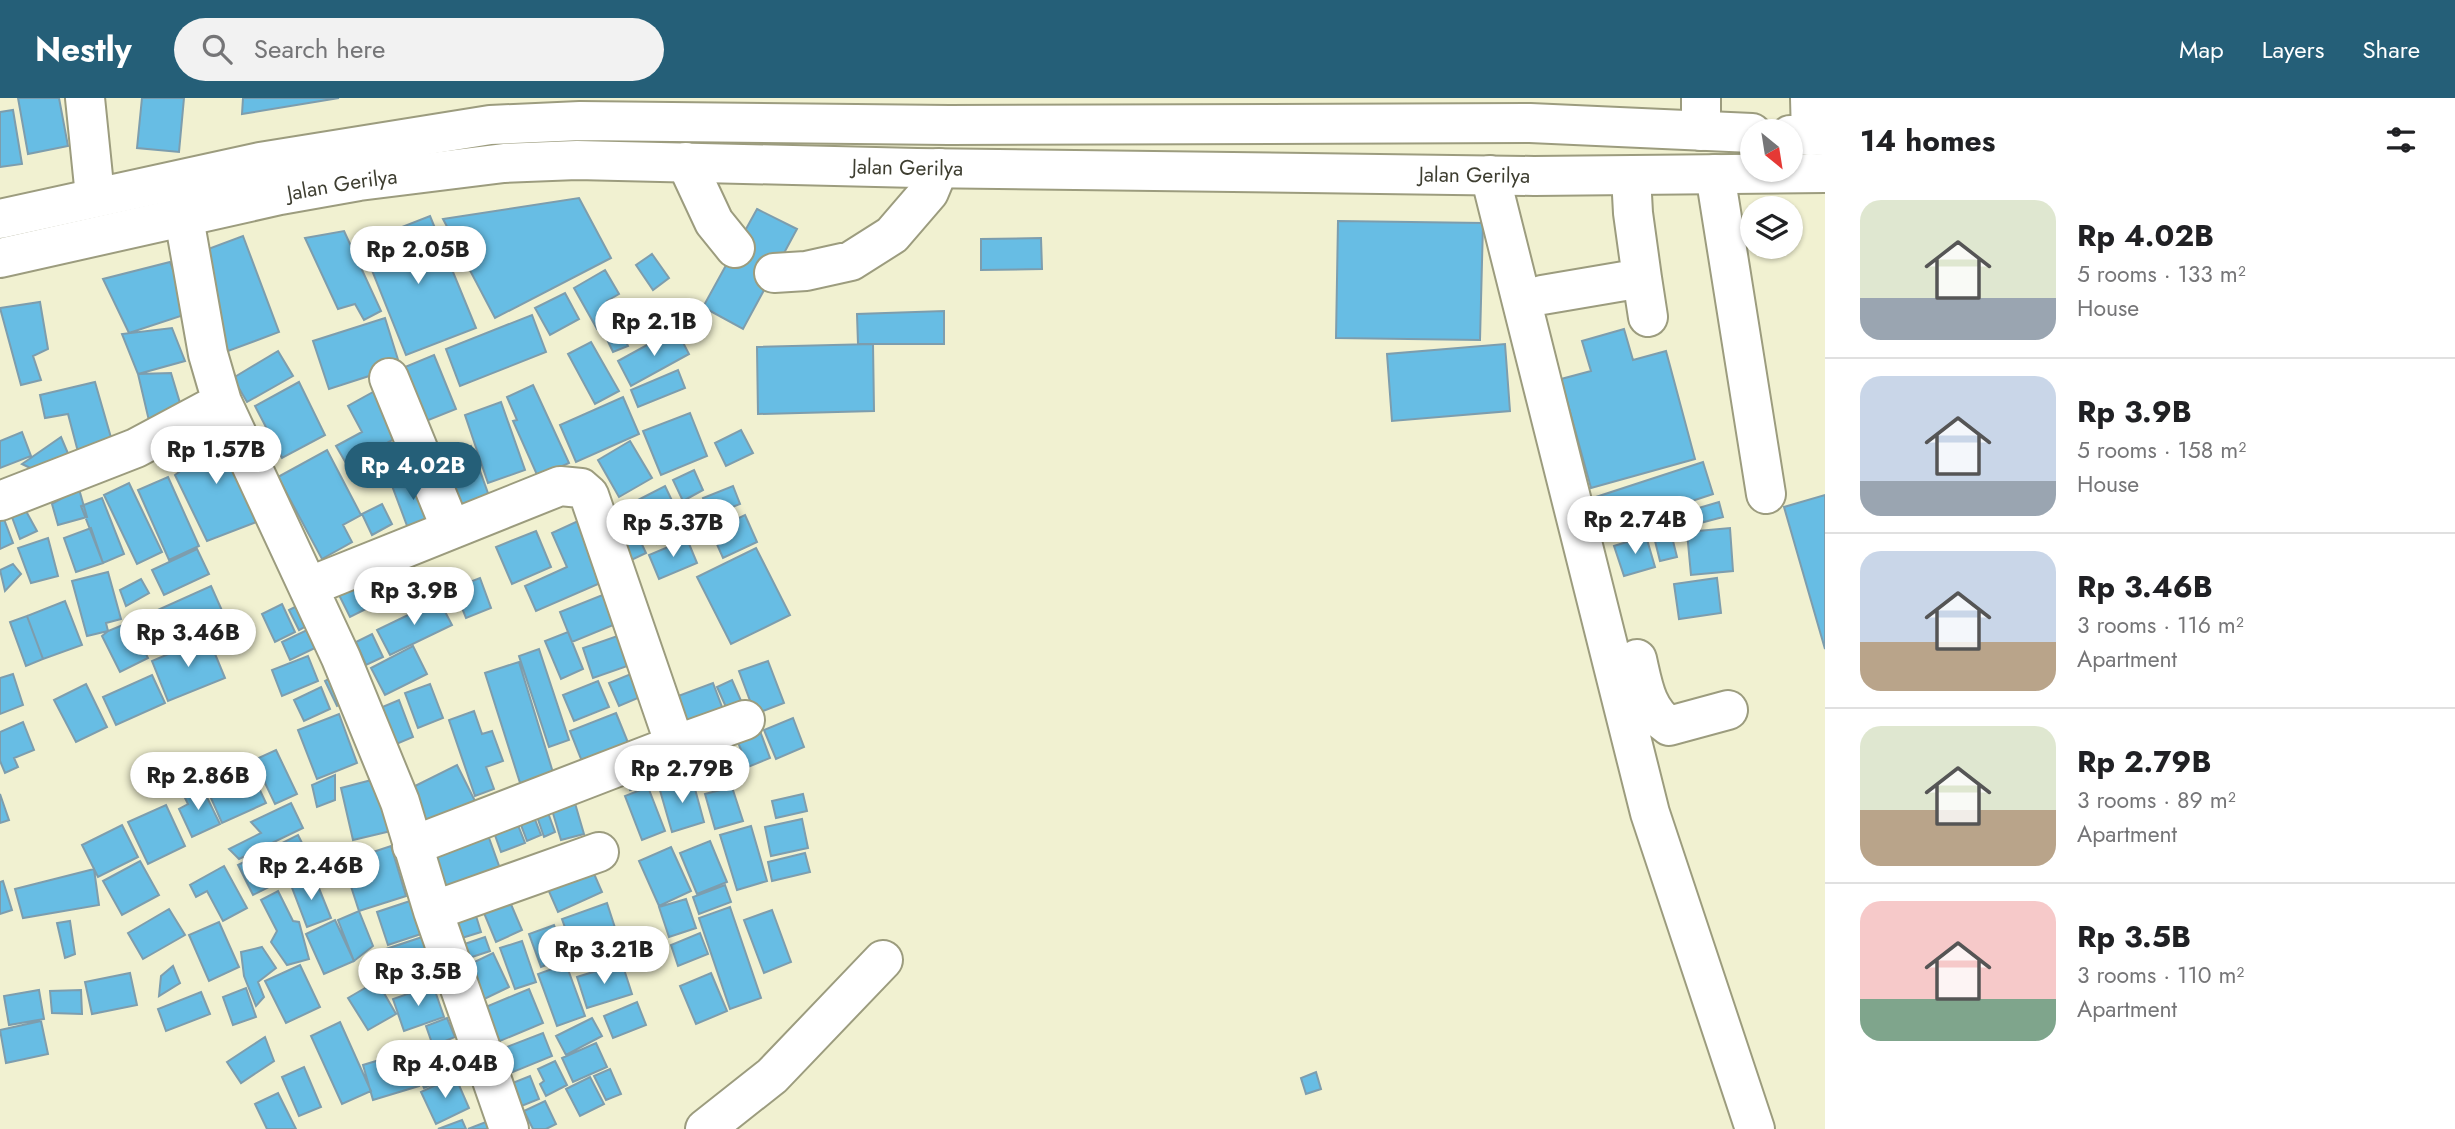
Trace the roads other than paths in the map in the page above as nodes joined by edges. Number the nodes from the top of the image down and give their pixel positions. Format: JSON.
{"nodes":[{"id":1,"x":85,"y":98,"type":"edge"},
{"id":2,"x":1810,"y":98,"type":"edge"},
{"id":3,"x":1701,"y":114,"type":"edge"},
{"id":4,"x":944,"y":125,"type":"junction"},
{"id":5,"x":1740,"y":129,"type":"edge"},
{"id":6,"x":1809,"y":135,"type":"edge"},
{"id":7,"x":686,"y":162,"type":"junction"},
{"id":8,"x":939,"y":168,"type":"junction"},
{"id":9,"x":1825,"y":173,"type":"edge"},
{"id":10,"x":1716,"y":174,"type":"junction"},
{"id":11,"x":1502,"y":175,"type":"junction"},
{"id":12,"x":1631,"y":176,"type":"junction"},
{"id":13,"x":95,"y":196,"type":"junction"},
{"id":14,"x":184,"y":218,"type":"junction"},
{"id":15,"x":0,"y":219,"type":"edge"},
{"id":16,"x":735,"y":248,"type":"dead end"},
{"id":17,"x":0,"y":258,"type":"edge"},
{"id":18,"x":774,"y":273,"type":"dead end"},
{"id":19,"x":1642,"y":278,"type":"junction"},
{"id":20,"x":1542,"y":295,"type":"junction"},
{"id":21,"x":1648,"y":317,"type":"dead end"},
{"id":22,"x":389,"y":378,"type":"dead end"},
{"id":23,"x":222,"y":402,"type":"junction"},
{"id":24,"x":1766,"y":494,"type":"dead end"},
{"id":25,"x":0,"y":501,"type":"edge"},
{"id":26,"x":451,"y":529,"type":"junction"},
{"id":27,"x":308,"y":587,"type":"junction"},
{"id":28,"x":1728,"y":710,"type":"dead end"},
{"id":29,"x":745,"y":720,"type":"dead end"},
{"id":30,"x":675,"y":745,"type":"junction"},
{"id":31,"x":412,"y":846,"type":"junction"},
{"id":32,"x":598,"y":852,"type":"dead end"},
{"id":33,"x":433,"y":911,"type":"junction"},
{"id":34,"x":883,"y":960,"type":"dead end"},
{"id":35,"x":509,"y":1129,"type":"edge"},
{"id":36,"x":705,"y":1129,"type":"edge"},
{"id":37,"x":1755,"y":1129,"type":"edge"}],
"edges":[{"from":1,"to":13,"type":"main road"},
{"from":2,"to":6,"type":"main road"},
{"from":3,"to":4,"type":"main road","name":"Jalan Gerilya"},
{"from":3,"to":5,"type":"main road","name":"Jalan Gerilya"},
{"from":4,"to":8,"type":"main road"},
{"from":4,"to":13,"type":"main road","name":"Jalan Gerilya"},
{"from":7,"to":8,"type":"main road","name":"Jalan Gerilya"},
{"from":7,"to":14,"type":"main road","name":"Jalan Gerilya"},
{"from":7,"to":16,"type":"main road"},
{"from":8,"to":11,"type":"main road","name":"Jalan Gerilya"},
{"from":8,"to":18,"type":"main road"},
{"from":9,"to":10,"type":"main road","name":"Jalan Gerilya"},
{"from":10,"to":12,"type":"main road","name":"Jalan Gerilya"},
{"from":10,"to":24,"type":"main road"},
{"from":11,"to":12,"type":"main road","name":"Jalan Gerilya"},
{"from":11,"to":20,"type":"main road"},
{"from":11,"to":37,"type":"main road"},
{"from":12,"to":19,"type":"main road"},
{"from":13,"to":15,"type":"main road","name":"Jalan Gerilya"},
{"from":14,"to":17,"type":"main road","name":"Jalan Gerilya"},
{"from":14,"to":23,"type":"main road"},
{"from":19,"to":20,"type":"main road"},
{"from":19,"to":21,"type":"main road"},
{"from":20,"to":28,"type":"main road"},
{"from":22,"to":26,"type":"main road"},
{"from":23,"to":25,"type":"main road"},
{"from":23,"to":27,"type":"main road"},
{"from":26,"to":27,"type":"main road"},
{"from":26,"to":30,"type":"main road"},
{"from":27,"to":31,"type":"main road"},
{"from":29,"to":30,"type":"main road"},
{"from":30,"to":31,"type":"main road"},
{"from":31,"to":33,"type":"main road"},
{"from":32,"to":33,"type":"main road"},
{"from":33,"to":35,"type":"main road"},
{"from":34,"to":36,"type":"main road"}]}
